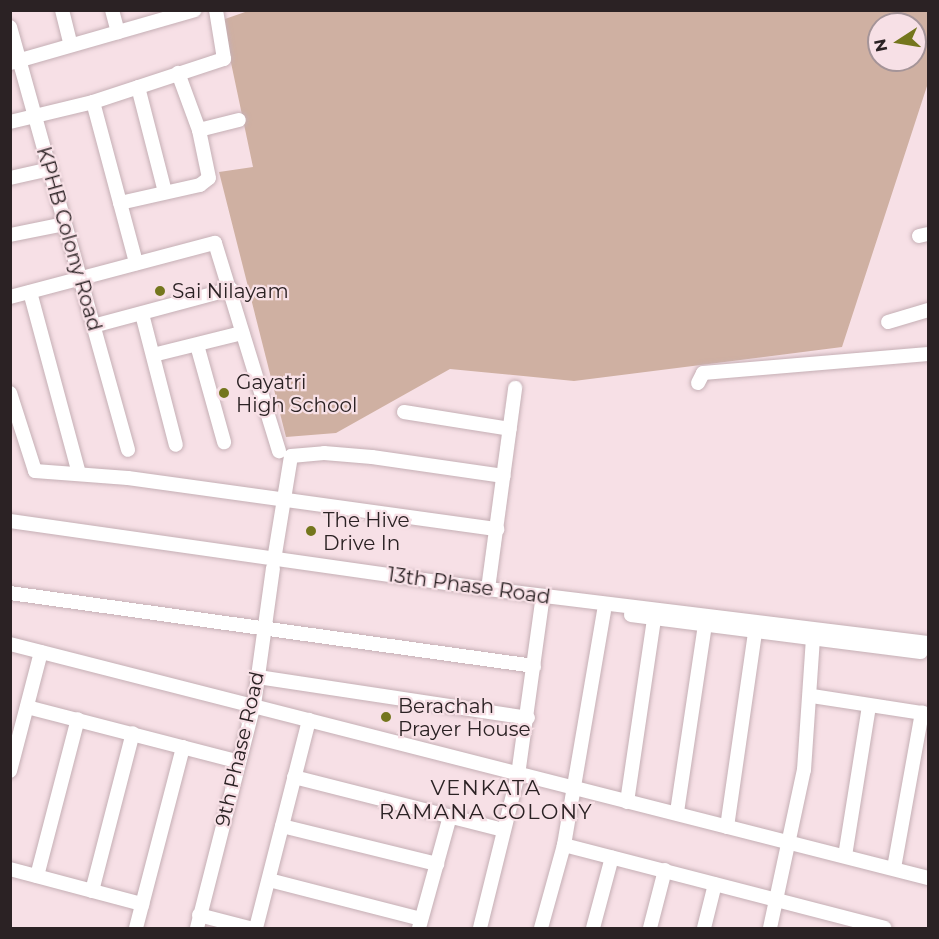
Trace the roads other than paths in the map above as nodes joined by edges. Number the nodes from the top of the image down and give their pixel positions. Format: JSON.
{"nodes":[{"id":1,"x":62,"y":10,"type":"edge"},
{"id":2,"x":112,"y":10,"type":"edge"},
{"id":3,"x":195,"y":10,"type":"edge"},
{"id":4,"x":216,"y":10,"type":"edge"},
{"id":5,"x":166,"y":14,"type":"edge"},
{"id":6,"x":10,"y":27,"type":"edge"},
{"id":7,"x":118,"y":32,"type":"junction"},
{"id":8,"x":70,"y":45,"type":"junction"},
{"id":9,"x":15,"y":62,"type":"edge"},
{"id":10,"x":178,"y":73,"type":"junction"},
{"id":11,"x":138,"y":87,"type":"junction"},
{"id":12,"x":93,"y":102,"type":"junction"},
{"id":13,"x":35,"y":116,"type":"junction"},
{"id":14,"x":239,"y":120,"type":"dead end"},
{"id":15,"x":10,"y":122,"type":"edge"},
{"id":16,"x":199,"y":130,"type":"junction"},
{"id":17,"x":50,"y":169,"type":"junction"},
{"id":18,"x":10,"y":178,"type":"edge"},
{"id":19,"x":165,"y":192,"type":"junction"},
{"id":20,"x":120,"y":203,"type":"junction"},
{"id":21,"x":64,"y":224,"type":"junction"},
{"id":22,"x":10,"y":235,"type":"edge"},
{"id":23,"x":136,"y":262,"type":"junction"},
{"id":24,"x":80,"y":279,"type":"junction"},
{"id":25,"x":231,"y":289,"type":"junction"},
{"id":26,"x":30,"y":292,"type":"junction"},
{"id":27,"x":10,"y":297,"type":"edge"},
{"id":28,"x":928,"y":310,"type":"edge"},
{"id":29,"x":142,"y":314,"type":"junction"},
{"id":30,"x":888,"y":322,"type":"dead end"},
{"id":31,"x":93,"y":326,"type":"junction"},
{"id":32,"x":242,"y":333,"type":"junction"},
{"id":33,"x":197,"y":345,"type":"junction"},
{"id":34,"x":928,"y":354,"type":"edge"},
{"id":35,"x":153,"y":356,"type":"junction"},
{"id":36,"x":698,"y":383,"type":"dead end"},
{"id":37,"x":515,"y":388,"type":"dead end"},
{"id":38,"x":10,"y":393,"type":"edge"},
{"id":39,"x":404,"y":412,"type":"dead end"},
{"id":40,"x":510,"y":429,"type":"junction"},
{"id":41,"x":224,"y":442,"type":"dead end"},
{"id":42,"x":176,"y":445,"type":"dead end"},
{"id":43,"x":128,"y":450,"type":"dead end"},
{"id":44,"x":279,"y":451,"type":"dead end"},
{"id":45,"x":80,"y":473,"type":"junction"},
{"id":46,"x":504,"y":476,"type":"junction"},
{"id":47,"x":281,"y":500,"type":"junction"},
{"id":48,"x":10,"y":521,"type":"edge"},
{"id":49,"x":35,"y":529,"type":"junction"},
{"id":50,"x":497,"y":529,"type":"junction"},
{"id":51,"x":10,"y":530,"type":"edge"},
{"id":52,"x":273,"y":564,"type":"junction"},
{"id":53,"x":302,"y":567,"type":"junction"},
{"id":54,"x":488,"y":590,"type":"junction"},
{"id":55,"x":10,"y":593,"type":"edge"},
{"id":56,"x":542,"y":601,"type":"junction"},
{"id":57,"x":627,"y":610,"type":"junction"},
{"id":58,"x":604,"y":611,"type":"junction"},
{"id":59,"x":654,"y":619,"type":"junction"},
{"id":60,"x":705,"y":626,"type":"junction"},
{"id":61,"x":265,"y":628,"type":"junction"},
{"id":62,"x":755,"y":633,"type":"junction"},
{"id":63,"x":813,"y":639,"type":"junction"},
{"id":64,"x":928,"y":643,"type":"edge"},
{"id":65,"x":10,"y":644,"type":"edge"},
{"id":66,"x":41,"y":652,"type":"junction"},
{"id":67,"x":928,"y":652,"type":"edge"},
{"id":68,"x":534,"y":666,"type":"junction"},
{"id":69,"x":258,"y":677,"type":"junction"},
{"id":70,"x":812,"y":696,"type":"junction"},
{"id":71,"x":254,"y":705,"type":"junction"},
{"id":72,"x":869,"y":706,"type":"junction"},
{"id":73,"x":27,"y":707,"type":"junction"},
{"id":74,"x":925,"y":714,"type":"edge"},
{"id":75,"x":528,"y":718,"type":"junction"},
{"id":76,"x":78,"y":719,"type":"junction"},
{"id":77,"x":309,"y":720,"type":"junction"},
{"id":78,"x":133,"y":733,"type":"junction"},
{"id":79,"x":183,"y":747,"type":"junction"},
{"id":80,"x":238,"y":762,"type":"junction"},
{"id":81,"x":10,"y":771,"type":"edge"},
{"id":82,"x":518,"y":775,"type":"junction"},
{"id":83,"x":294,"y":777,"type":"junction"},
{"id":84,"x":574,"y":789,"type":"junction"},
{"id":85,"x":627,"y":802,"type":"junction"},
{"id":86,"x":677,"y":812,"type":"junction"},
{"id":87,"x":450,"y":816,"type":"junction"},
{"id":88,"x":282,"y":826,"type":"junction"},
{"id":89,"x":727,"y":827,"type":"junction"},
{"id":90,"x":503,"y":830,"type":"junction"},
{"id":91,"x":791,"y":840,"type":"junction"},
{"id":92,"x":564,"y":845,"type":"junction"},
{"id":93,"x":845,"y":856,"type":"junction"},
{"id":94,"x":612,"y":857,"type":"junction"},
{"id":95,"x":436,"y":864,"type":"junction"},
{"id":96,"x":894,"y":868,"type":"junction"},
{"id":97,"x":10,"y":869,"type":"edge"},
{"id":98,"x":664,"y":870,"type":"junction"},
{"id":99,"x":37,"y":876,"type":"junction"},
{"id":100,"x":928,"y":878,"type":"edge"},
{"id":101,"x":268,"y":880,"type":"junction"},
{"id":102,"x":716,"y":884,"type":"junction"},
{"id":103,"x":92,"y":891,"type":"junction"},
{"id":104,"x":777,"y":899,"type":"junction"},
{"id":105,"x":142,"y":904,"type":"junction"},
{"id":106,"x":198,"y":922,"type":"edge"},
{"id":107,"x":420,"y":924,"type":"edge"},
{"id":108,"x":136,"y":928,"type":"edge"},
{"id":109,"x":249,"y":928,"type":"edge"},
{"id":110,"x":256,"y":928,"type":"edge"},
{"id":111,"x":480,"y":928,"type":"edge"},
{"id":112,"x":541,"y":928,"type":"edge"},
{"id":113,"x":593,"y":928,"type":"edge"},
{"id":114,"x":650,"y":928,"type":"edge"},
{"id":115,"x":704,"y":928,"type":"edge"},
{"id":116,"x":770,"y":928,"type":"edge"},
{"id":117,"x":884,"y":928,"type":"edge"}],
"edges":[{"from":1,"to":8,"type":"street"},
{"from":2,"to":7,"type":"street"},
{"from":3,"to":5,"type":"street"},
{"from":4,"to":10,"type":"street"},
{"from":5,"to":7,"type":"street"},
{"from":6,"to":9,"type":"street","name":"KPHB Colony Road"},
{"from":7,"to":8,"type":"street"},
{"from":8,"to":9,"type":"street"},
{"from":9,"to":13,"type":"street","name":"KPHB Colony Road"},
{"from":10,"to":11,"type":"street"},
{"from":10,"to":16,"type":"street"},
{"from":11,"to":12,"type":"street"},
{"from":11,"to":19,"type":"street"},
{"from":12,"to":13,"type":"street"},
{"from":12,"to":20,"type":"street"},
{"from":13,"to":15,"type":"street"},
{"from":13,"to":17,"type":"street","name":"KPHB Colony Road"},
{"from":14,"to":16,"type":"street"},
{"from":16,"to":19,"type":"street"},
{"from":17,"to":18,"type":"street"},
{"from":17,"to":21,"type":"street","name":"KPHB Colony Road"},
{"from":19,"to":20,"type":"street"},
{"from":20,"to":23,"type":"street"},
{"from":21,"to":22,"type":"street"},
{"from":21,"to":24,"type":"street","name":"KPHB Colony Road"},
{"from":23,"to":24,"type":"street"},
{"from":23,"to":25,"type":"street"},
{"from":24,"to":26,"type":"street"},
{"from":24,"to":31,"type":"street","name":"KPHB Colony Road"},
{"from":25,"to":29,"type":"street"},
{"from":25,"to":32,"type":"street"},
{"from":26,"to":27,"type":"street"},
{"from":26,"to":45,"type":"street"},
{"from":28,"to":30,"type":"street"},
{"from":29,"to":31,"type":"street"},
{"from":29,"to":35,"type":"street"},
{"from":31,"to":43,"type":"street","name":"KPHB Colony Road"},
{"from":32,"to":33,"type":"street"},
{"from":32,"to":44,"type":"street"},
{"from":33,"to":35,"type":"street"},
{"from":33,"to":41,"type":"street"},
{"from":34,"to":36,"type":"street"},
{"from":35,"to":42,"type":"street"},
{"from":37,"to":40,"type":"street"},
{"from":38,"to":45,"type":"street"},
{"from":39,"to":40,"type":"street"},
{"from":40,"to":46,"type":"street"},
{"from":45,"to":47,"type":"street"},
{"from":46,"to":47,"type":"street","name":"9th Phase Road"},
{"from":46,"to":50,"type":"street"},
{"from":47,"to":50,"type":"street"},
{"from":47,"to":52,"type":"street","name":"9th Phase Road"},
{"from":48,"to":49,"type":"street","name":"13th Phase Road"},
{"from":49,"to":51,"type":"street","name":"13th Phase Road"},
{"from":49,"to":52,"type":"street","name":"13th Phase Road"},
{"from":50,"to":54,"type":"street"},
{"from":52,"to":53,"type":"street","name":"13th Phase Road"},
{"from":52,"to":61,"type":"street","name":"9th Phase Road"},
{"from":53,"to":54,"type":"street","name":"13th Phase Road"},
{"from":53,"to":56,"type":"street","name":"13th Phase Road"},
{"from":54,"to":57,"type":"street","name":"13th Phase Road"},
{"from":55,"to":61,"type":"street"},
{"from":56,"to":58,"type":"street","name":"13th Phase Road"},
{"from":56,"to":68,"type":"street"},
{"from":57,"to":58,"type":"street","name":"13th Phase Road"},
{"from":57,"to":59,"type":"street","name":"13th Phase Road"},
{"from":57,"to":64,"type":"street","name":"13th Phase Road"},
{"from":58,"to":84,"type":"street"},
{"from":59,"to":60,"type":"street","name":"13th Phase Road"},
{"from":59,"to":85,"type":"street"},
{"from":60,"to":62,"type":"street","name":"13th Phase Road"},
{"from":60,"to":86,"type":"street"},
{"from":61,"to":68,"type":"street"},
{"from":61,"to":69,"type":"street","name":"9th Phase Road"},
{"from":62,"to":63,"type":"street","name":"13th Phase Road"},
{"from":62,"to":89,"type":"street"},
{"from":63,"to":67,"type":"street","name":"13th Phase Road"},
{"from":63,"to":70,"type":"street"},
{"from":65,"to":66,"type":"street"},
{"from":66,"to":71,"type":"street"},
{"from":66,"to":73,"type":"street"},
{"from":68,"to":75,"type":"street"},
{"from":69,"to":71,"type":"street","name":"9th Phase Road"},
{"from":69,"to":75,"type":"street"},
{"from":70,"to":72,"type":"street"},
{"from":70,"to":91,"type":"street"},
{"from":71,"to":77,"type":"street"},
{"from":71,"to":80,"type":"street","name":"9th Phase Road"},
{"from":72,"to":74,"type":"street"},
{"from":72,"to":93,"type":"street"},
{"from":73,"to":76,"type":"street"},
{"from":73,"to":81,"type":"street"},
{"from":74,"to":96,"type":"street"},
{"from":75,"to":82,"type":"street"},
{"from":76,"to":78,"type":"street"},
{"from":76,"to":99,"type":"street"},
{"from":77,"to":82,"type":"street"},
{"from":77,"to":83,"type":"street"},
{"from":78,"to":79,"type":"street"},
{"from":78,"to":103,"type":"street"},
{"from":79,"to":80,"type":"street"},
{"from":79,"to":105,"type":"street"},
{"from":80,"to":106,"type":"street","name":"9th Phase Road"},
{"from":82,"to":84,"type":"street"},
{"from":82,"to":90,"type":"street"},
{"from":83,"to":87,"type":"street"},
{"from":83,"to":88,"type":"street"},
{"from":84,"to":85,"type":"street"},
{"from":84,"to":92,"type":"street"},
{"from":85,"to":86,"type":"street"},
{"from":86,"to":89,"type":"street"},
{"from":87,"to":90,"type":"street"},
{"from":87,"to":95,"type":"street"},
{"from":88,"to":95,"type":"street"},
{"from":88,"to":101,"type":"street"},
{"from":89,"to":91,"type":"street"},
{"from":90,"to":111,"type":"street"},
{"from":91,"to":93,"type":"street"},
{"from":91,"to":104,"type":"street"},
{"from":92,"to":94,"type":"street"},
{"from":92,"to":112,"type":"street"},
{"from":93,"to":96,"type":"street"},
{"from":94,"to":98,"type":"street"},
{"from":94,"to":113,"type":"street"},
{"from":95,"to":107,"type":"street"},
{"from":96,"to":100,"type":"street"},
{"from":97,"to":99,"type":"street"},
{"from":98,"to":102,"type":"street"},
{"from":98,"to":114,"type":"street"},
{"from":99,"to":103,"type":"street"},
{"from":101,"to":107,"type":"street"},
{"from":101,"to":110,"type":"street"},
{"from":102,"to":104,"type":"street"},
{"from":102,"to":115,"type":"street"},
{"from":103,"to":105,"type":"street"},
{"from":104,"to":116,"type":"street"},
{"from":104,"to":117,"type":"street"},
{"from":105,"to":108,"type":"street"},
{"from":106,"to":109,"type":"street"}]}
